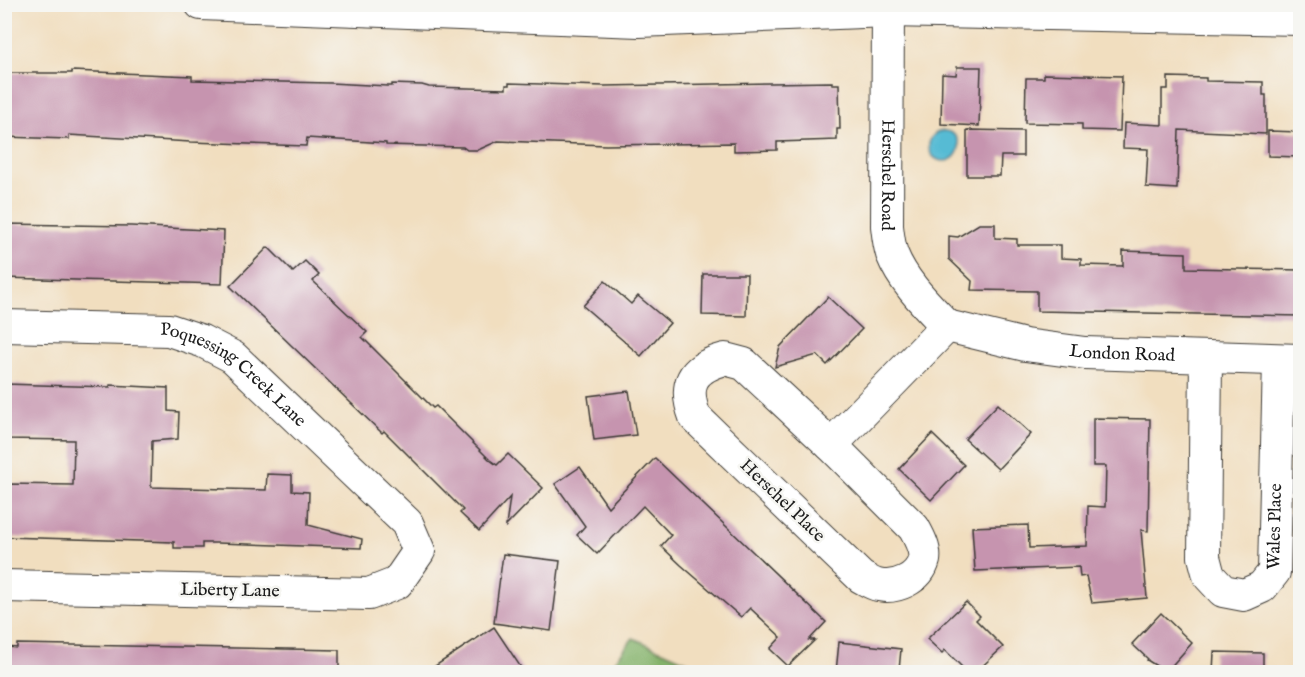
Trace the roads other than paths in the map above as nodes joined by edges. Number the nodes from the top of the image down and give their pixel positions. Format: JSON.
{"nodes":[{"id":1,"x":201,"y":4,"type":"edge"},
{"id":2,"x":888,"y":8,"type":"edge"},
{"id":3,"x":1300,"y":19,"type":"edge"},
{"id":4,"x":4,"y":326,"type":"edge"},
{"id":5,"x":947,"y":326,"type":"junction"},
{"id":6,"x":1206,"y":358,"type":"junction"},
{"id":7,"x":1290,"y":360,"type":"edge"},
{"id":8,"x":831,"y":445,"type":"junction"},
{"id":9,"x":412,"y":534,"type":"joint"},
{"id":10,"x":4,"y":586,"type":"edge"}],
"edges":[{"from":1,"to":2,"type":"street"},
{"from":2,"to":3,"type":"street"},
{"from":2,"to":5,"type":"street","name":"Herschel Road"},
{"from":4,"to":9,"type":"street","name":"Poquessing Creek Lane"},
{"from":5,"to":6,"type":"street","name":"London Road"},
{"from":5,"to":8,"type":"street"},
{"from":6,"to":7,"type":"street","name":"London Road"},
{"from":6,"to":7,"type":"street","name":"Wales Place"},
{"from":8,"to":8,"type":"street","name":"Herschel Place"},
{"from":9,"to":10,"type":"street","name":"Liberty Lane"}]}
